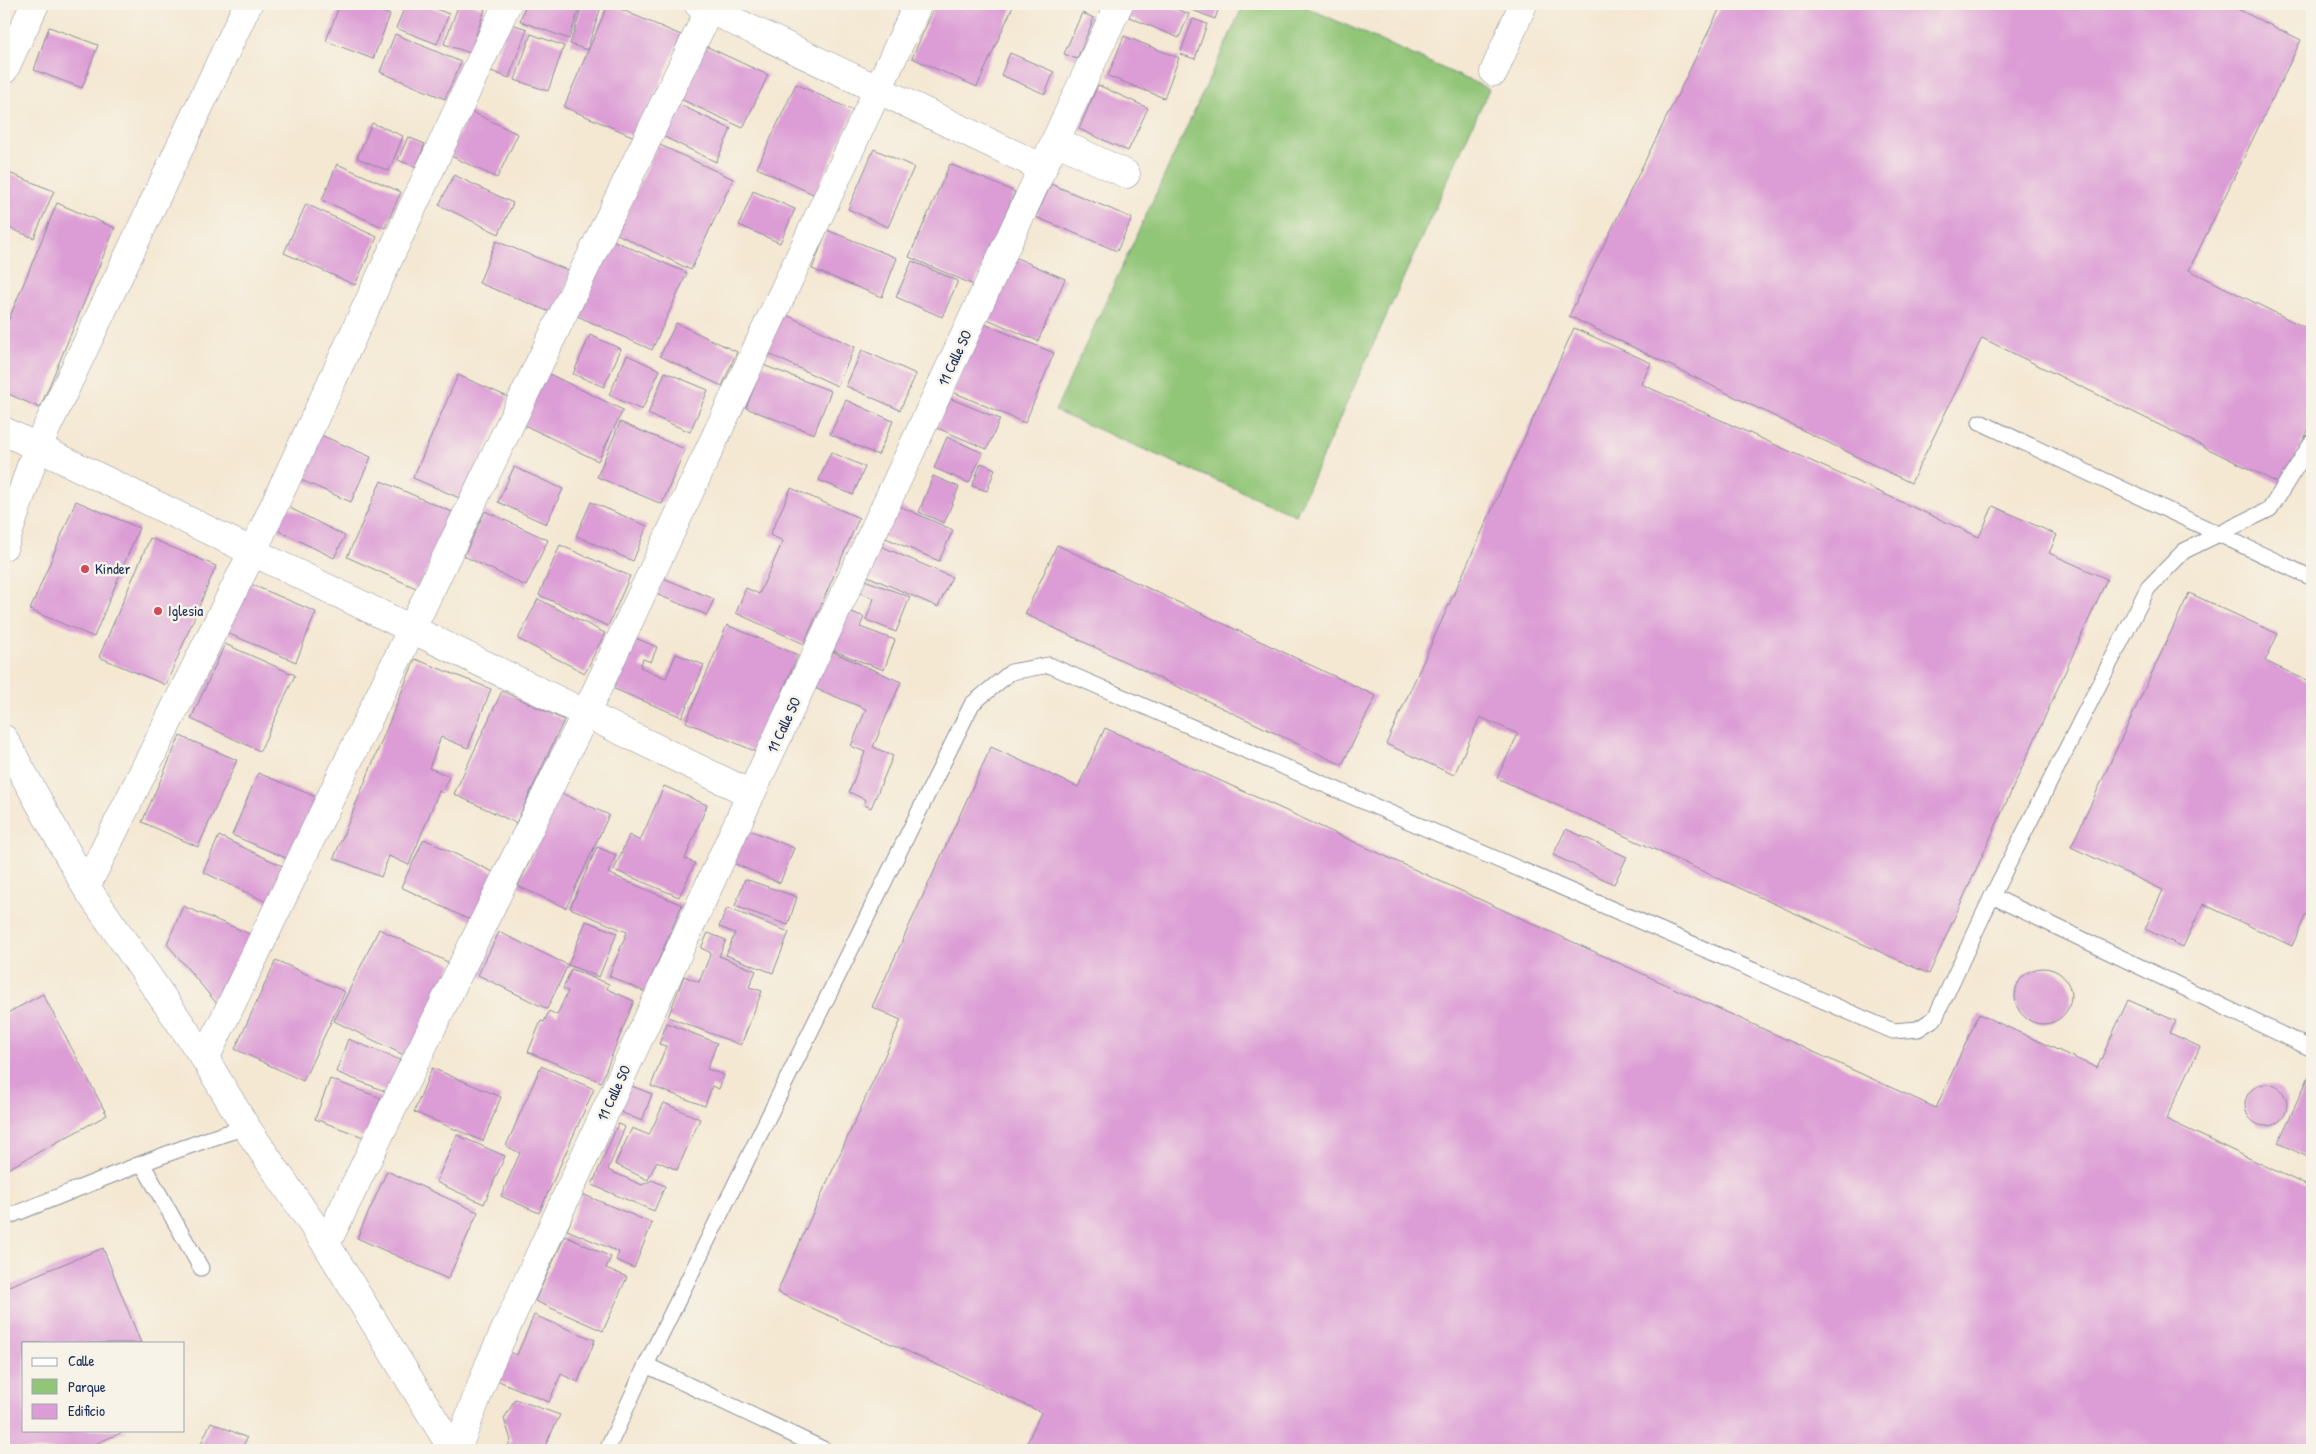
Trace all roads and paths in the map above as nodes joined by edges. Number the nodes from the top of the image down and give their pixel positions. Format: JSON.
{"nodes":[{"id":1,"x":35,"y":4,"type":"edge"},
{"id":2,"x":248,"y":4,"type":"edge"},
{"id":3,"x":507,"y":4,"type":"edge"},
{"id":4,"x":918,"y":4,"type":"edge"},
{"id":5,"x":1119,"y":4,"type":"edge"},
{"id":6,"x":1523,"y":4,"type":"edge"},
{"id":7,"x":707,"y":6,"type":"edge"},
{"id":8,"x":4,"y":70,"type":"edge"},
{"id":9,"x":1494,"y":72,"type":"dead end"},
{"id":10,"x":877,"y":89,"type":"junction"},
{"id":11,"x":1056,"y":141,"type":"junction"},
{"id":12,"x":1044,"y":168,"type":"junction"},
{"id":13,"x":1126,"y":174,"type":"dead end"},
{"id":14,"x":1980,"y":422,"type":"dead end"},
{"id":15,"x":4,"y":432,"type":"edge"},
{"id":16,"x":2312,"y":442,"type":"edge"},
{"id":17,"x":37,"y":448,"type":"junction"},
{"id":18,"x":2220,"y":534,"type":"junction"},
{"id":19,"x":4,"y":546,"type":"edge"},
{"id":20,"x":252,"y":553,"type":"junction"},
{"id":21,"x":2312,"y":578,"type":"edge"},
{"id":22,"x":413,"y":630,"type":"junction"},
{"id":23,"x":586,"y":713,"type":"junction"},
{"id":24,"x":4,"y":739,"type":"edge"},
{"id":25,"x":751,"y":794,"type":"junction"},
{"id":26,"x":86,"y":887,"type":"junction"},
{"id":27,"x":1992,"y":896,"type":"junction"},
{"id":28,"x":2312,"y":1049,"type":"edge"},
{"id":29,"x":205,"y":1059,"type":"junction"},
{"id":30,"x":246,"y":1127,"type":"junction"},
{"id":31,"x":143,"y":1165,"type":"junction"},
{"id":32,"x":4,"y":1218,"type":"edge"},
{"id":33,"x":326,"y":1244,"type":"junction"},
{"id":34,"x":201,"y":1268,"type":"dead end"},
{"id":35,"x":646,"y":1365,"type":"junction"},
{"id":36,"x":453,"y":1450,"type":"edge"},
{"id":37,"x":458,"y":1450,"type":"edge"},
{"id":38,"x":607,"y":1450,"type":"edge"},
{"id":39,"x":825,"y":1450,"type":"edge"}],
"edges":[{"from":1,"to":8,"type":"street"},
{"from":2,"to":17,"type":"street"},
{"from":3,"to":20,"type":"street"},
{"from":4,"to":10,"type":"street"},
{"from":5,"to":11,"type":"street","name":"11 Calle SO"},
{"from":6,"to":9,"type":"street"},
{"from":7,"to":10,"type":"street"},
{"from":7,"to":22,"type":"street"},
{"from":10,"to":12,"type":"street"},
{"from":10,"to":23,"type":"street"},
{"from":11,"to":12,"type":"street","name":"11 Calle SO"},
{"from":11,"to":13,"type":"street"},
{"from":12,"to":25,"type":"street","name":"11 Calle SO"},
{"from":14,"to":18,"type":"lane"},
{"from":15,"to":17,"type":"street"},
{"from":16,"to":18,"type":"lane"},
{"from":17,"to":19,"type":"street"},
{"from":17,"to":20,"type":"street"},
{"from":18,"to":21,"type":"lane"},
{"from":18,"to":27,"type":"lane"},
{"from":20,"to":22,"type":"street"},
{"from":20,"to":26,"type":"street"},
{"from":22,"to":23,"type":"street"},
{"from":22,"to":29,"type":"street"},
{"from":23,"to":25,"type":"street"},
{"from":23,"to":33,"type":"street"},
{"from":24,"to":26,"type":"street"},
{"from":25,"to":37,"type":"street","name":"11 Calle SO"},
{"from":26,"to":29,"type":"street"},
{"from":27,"to":28,"type":"lane"},
{"from":27,"to":35,"type":"lane"},
{"from":29,"to":30,"type":"street"},
{"from":30,"to":31,"type":"lane"},
{"from":30,"to":33,"type":"street"},
{"from":31,"to":32,"type":"lane"},
{"from":31,"to":34,"type":"lane"},
{"from":33,"to":36,"type":"street"},
{"from":35,"to":38,"type":"lane"},
{"from":35,"to":39,"type":"lane"}]}
